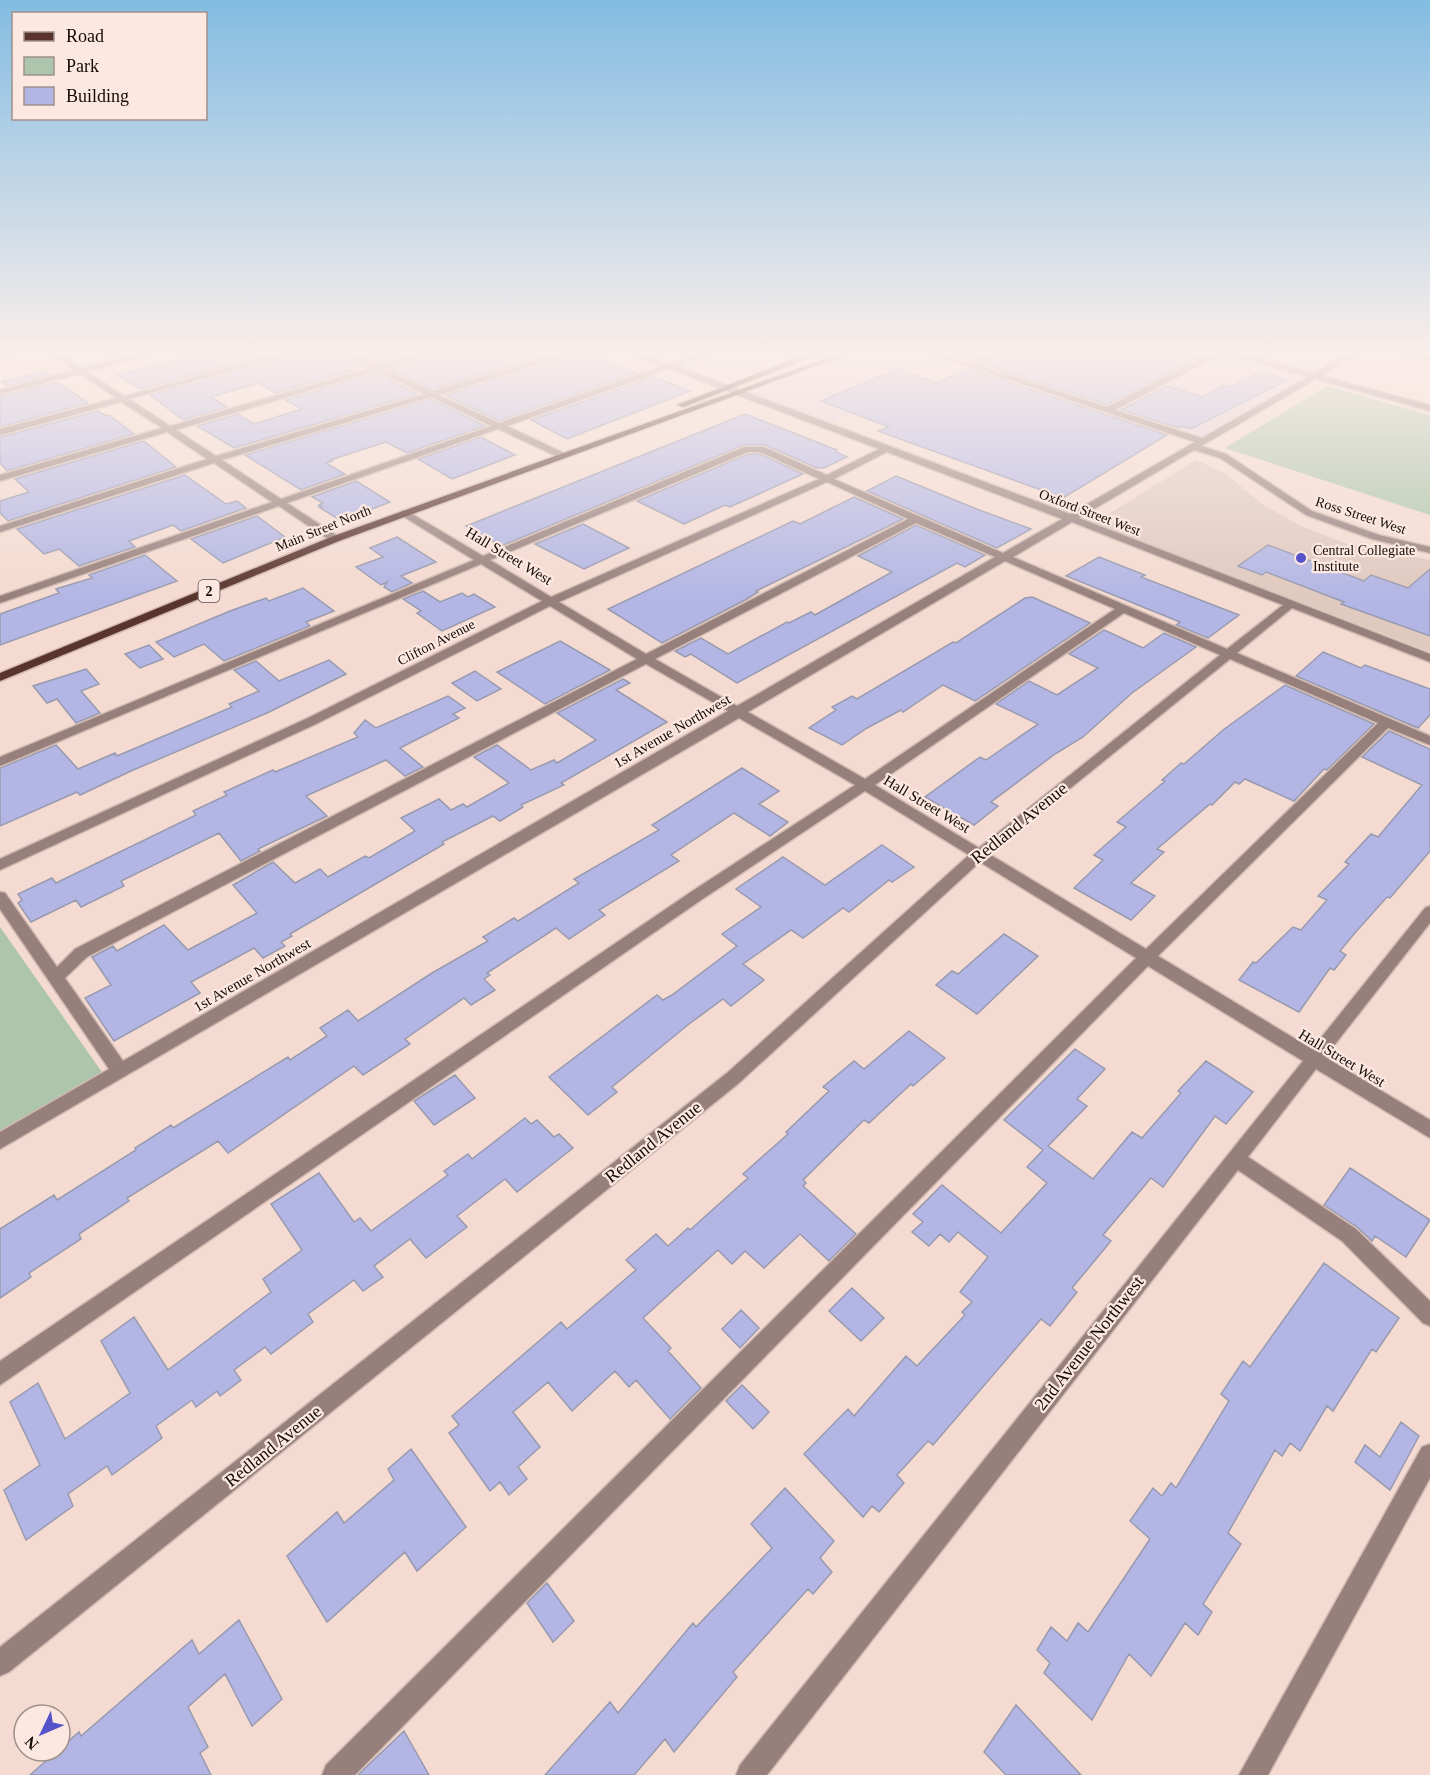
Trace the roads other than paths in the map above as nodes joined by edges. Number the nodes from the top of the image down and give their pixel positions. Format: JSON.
{"nodes":[{"id":1,"x":158,"y":433,"type":"edge"},
{"id":2,"x":177,"y":433,"type":"edge"},
{"id":3,"x":305,"y":433,"type":"edge"},
{"id":4,"x":477,"y":433,"type":"edge"},
{"id":5,"x":515,"y":433,"type":"edge"},
{"id":6,"x":621,"y":433,"type":"edge"},
{"id":7,"x":843,"y":433,"type":"edge"},
{"id":8,"x":1168,"y":433,"type":"edge"},
{"id":9,"x":1216,"y":433,"type":"edge"},
{"id":10,"x":1197,"y":444,"type":"junction"},
{"id":11,"x":886,"y":449,"type":"junction"},
{"id":12,"x":561,"y":455,"type":"junction"},
{"id":13,"x":216,"y":459,"type":"junction"},
{"id":14,"x":0,"y":478,"type":"edge"},
{"id":15,"x":826,"y":479,"type":"junction"},
{"id":16,"x":280,"y":502,"type":"junction"},
{"id":17,"x":404,"y":513,"type":"junction"},
{"id":18,"x":1071,"y":518,"type":"junction"},
{"id":19,"x":916,"y":519,"type":"junction"},
{"id":20,"x":0,"y":529,"type":"edge"},
{"id":21,"x":335,"y":539,"type":"junction"},
{"id":22,"x":1430,"y":550,"type":"edge"},
{"id":23,"x":1006,"y":557,"type":"junction"},
{"id":24,"x":481,"y":559,"type":"junction"},
{"id":25,"x":0,"y":600,"type":"edge"},
{"id":26,"x":551,"y":600,"type":"junction"},
{"id":27,"x":1291,"y":604,"type":"junction"},
{"id":28,"x":1122,"y":609,"type":"junction"},
{"id":29,"x":1229,"y":654,"type":"junction"},
{"id":30,"x":646,"y":658,"type":"junction"},
{"id":31,"x":1430,"y":658,"type":"edge"},
{"id":32,"x":0,"y":676,"type":"edge"},
{"id":33,"x":739,"y":711,"type":"junction"},
{"id":34,"x":1386,"y":723,"type":"junction"},
{"id":35,"x":1430,"y":741,"type":"edge"},
{"id":36,"x":0,"y":762,"type":"edge"},
{"id":37,"x":865,"y":785,"type":"junction"},
{"id":38,"x":979,"y":855,"type":"junction"},
{"id":39,"x":0,"y":865,"type":"edge"},
{"id":40,"x":0,"y":897,"type":"edge"},
{"id":41,"x":1430,"y":912,"type":"edge"},
{"id":42,"x":1146,"y":958,"type":"junction"},
{"id":43,"x":56,"y":977,"type":"junction"},
{"id":44,"x":1313,"y":1059,"type":"junction"},
{"id":45,"x":120,"y":1071,"type":"junction"},
{"id":46,"x":1430,"y":1130,"type":"edge"},
{"id":47,"x":0,"y":1141,"type":"edge"},
{"id":48,"x":1235,"y":1158,"type":"junction"},
{"id":49,"x":1430,"y":1316,"type":"edge"},
{"id":50,"x":0,"y":1374,"type":"edge"},
{"id":51,"x":1430,"y":1455,"type":"edge"},
{"id":52,"x":0,"y":1663,"type":"edge"},
{"id":53,"x":336,"y":1775,"type":"edge"},
{"id":54,"x":750,"y":1775,"type":"edge"},
{"id":55,"x":1253,"y":1775,"type":"edge"}],
"edges":[{"from":1,"to":14,"type":"street"},
{"from":2,"to":13,"type":"street"},
{"from":3,"to":13,"type":"street"},
{"from":4,"to":16,"type":"street"},
{"from":5,"to":12,"type":"street"},
{"from":6,"to":12,"type":"main road","name":"Main Street North","number":"2"},
{"from":7,"to":11,"type":"street","name":"Oxford Street West"},
{"from":8,"to":10,"type":"street","name":"Ross Street West"},
{"from":9,"to":10,"type":"street","name":"1st Avenue Northwest"},
{"from":10,"to":18,"type":"street","name":"1st Avenue Northwest"},
{"from":10,"to":22,"type":"street","name":"Ross Street West"},
{"from":11,"to":15,"type":"street","name":"Clifton Avenue"},
{"from":11,"to":18,"type":"street","name":"Oxford Street West"},
{"from":12,"to":17,"type":"main road","name":"Main Street North","number":"2"},
{"from":13,"to":16,"type":"street"},
{"from":13,"to":20,"type":"street"},
{"from":15,"to":19,"type":"street"},
{"from":15,"to":24,"type":"street"},
{"from":15,"to":26,"type":"street","name":"Clifton Avenue"},
{"from":16,"to":21,"type":"street"},
{"from":16,"to":25,"type":"street"},
{"from":17,"to":21,"type":"main road","name":"Main Street North","number":"2"},
{"from":17,"to":24,"type":"street","name":"Hall Street West"},
{"from":18,"to":23,"type":"street","name":"1st Avenue Northwest"},
{"from":18,"to":27,"type":"street","name":"Oxford Street West"},
{"from":19,"to":23,"type":"street"},
{"from":19,"to":30,"type":"street"},
{"from":21,"to":32,"type":"main road","name":"Main Street North","number":"2"},
{"from":23,"to":28,"type":"street"},
{"from":23,"to":33,"type":"street","name":"1st Avenue Northwest"},
{"from":24,"to":26,"type":"street","name":"Hall Street West"},
{"from":24,"to":36,"type":"street"},
{"from":26,"to":30,"type":"street","name":"Hall Street West"},
{"from":26,"to":39,"type":"street","name":"Clifton Avenue"},
{"from":27,"to":29,"type":"street","name":"Redland Avenue"},
{"from":27,"to":31,"type":"street","name":"Oxford Street West"},
{"from":28,"to":29,"type":"street"},
{"from":28,"to":37,"type":"street"},
{"from":29,"to":34,"type":"street"},
{"from":29,"to":38,"type":"street","name":"Redland Avenue"},
{"from":30,"to":33,"type":"street","name":"Hall Street West"},
{"from":30,"to":43,"type":"street"},
{"from":33,"to":37,"type":"street","name":"Hall Street West"},
{"from":33,"to":45,"type":"street","name":"1st Avenue Northwest"},
{"from":34,"to":35,"type":"street"},
{"from":34,"to":42,"type":"street"},
{"from":37,"to":38,"type":"street","name":"Hall Street West"},
{"from":37,"to":50,"type":"street"},
{"from":38,"to":42,"type":"street","name":"Hall Street West"},
{"from":38,"to":52,"type":"street","name":"Redland Avenue"},
{"from":40,"to":43,"type":"street"},
{"from":41,"to":44,"type":"street","name":"2nd Avenue Northwest"},
{"from":42,"to":44,"type":"street","name":"Hall Street West"},
{"from":42,"to":53,"type":"street"},
{"from":43,"to":45,"type":"street"},
{"from":44,"to":46,"type":"street","name":"Hall Street West"},
{"from":44,"to":48,"type":"street","name":"2nd Avenue Northwest"},
{"from":45,"to":47,"type":"street","name":"1st Avenue Northwest"},
{"from":48,"to":49,"type":"street"},
{"from":48,"to":54,"type":"street","name":"2nd Avenue Northwest"},
{"from":51,"to":55,"type":"street"}]}
